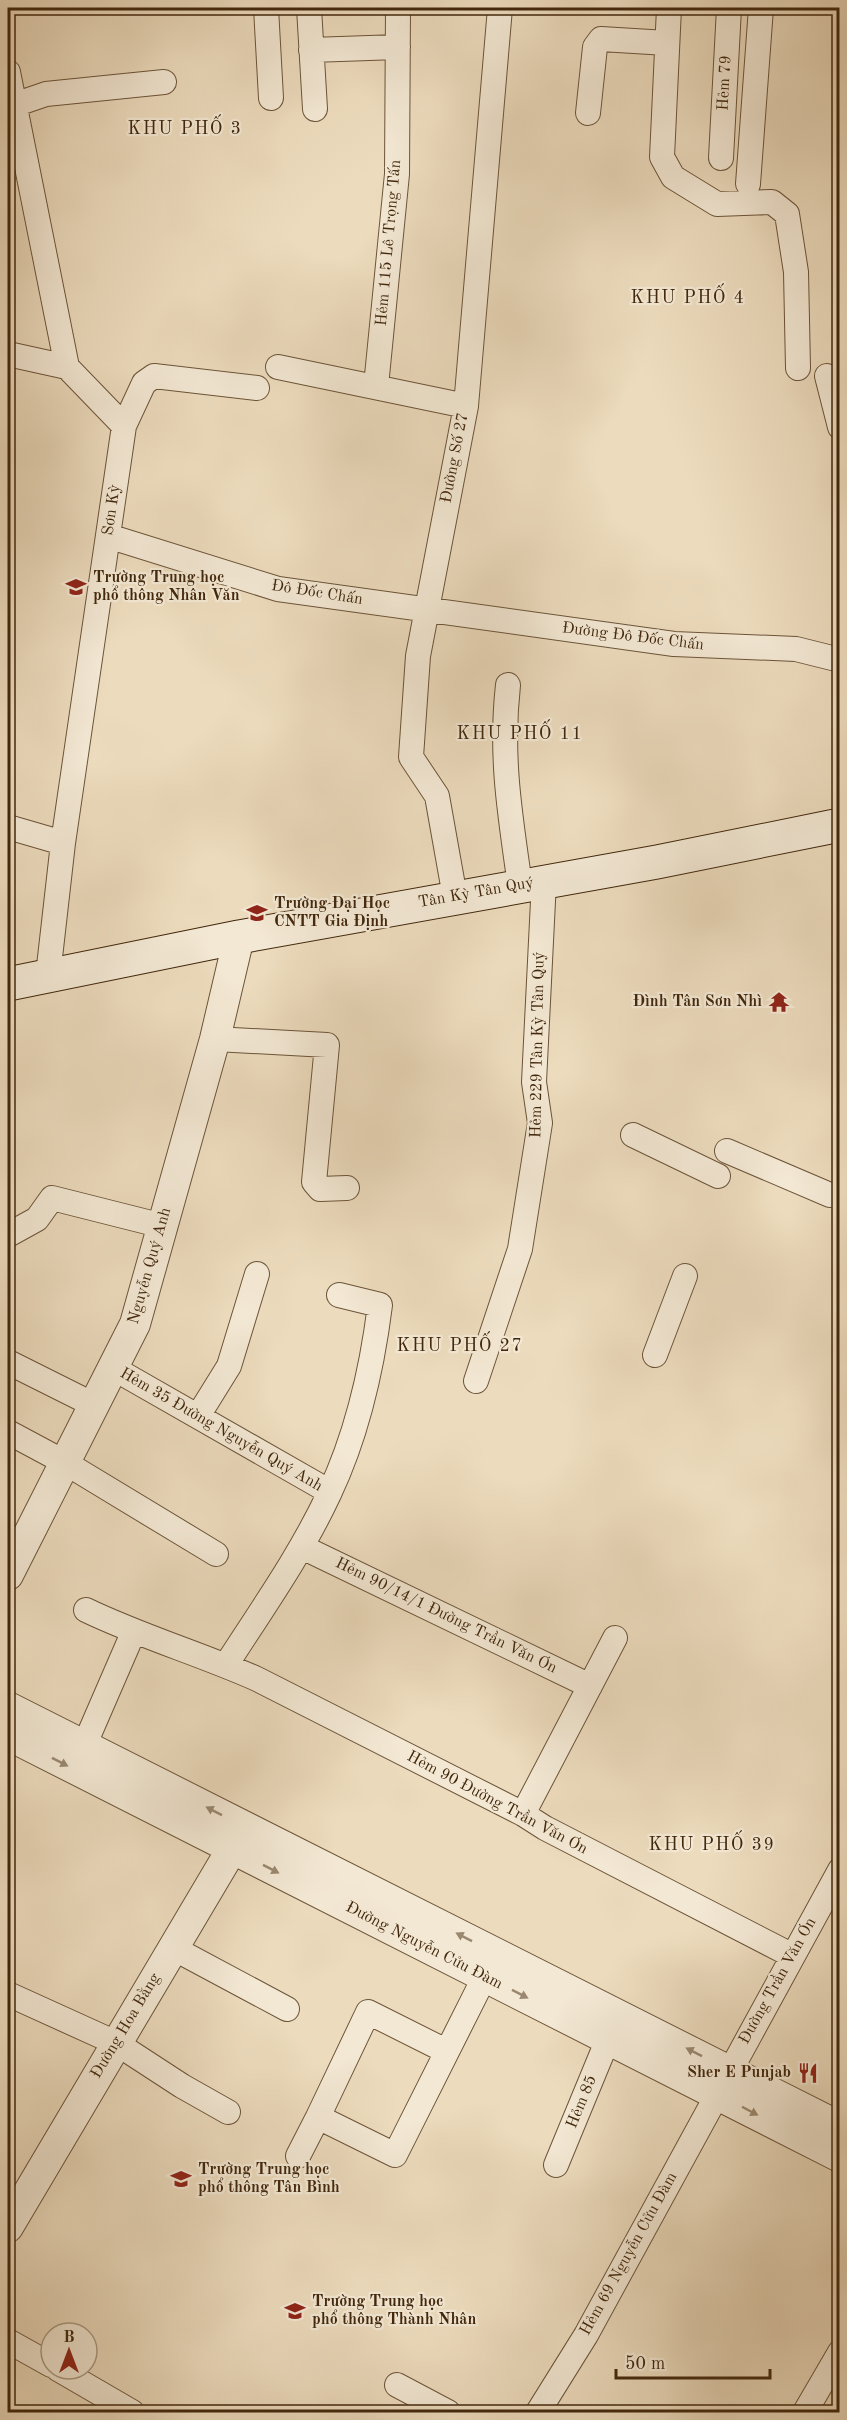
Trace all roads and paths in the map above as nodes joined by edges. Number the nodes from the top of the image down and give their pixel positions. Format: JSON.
{"nodes":[{"id":1,"x":266,"y":8,"type":"edge"},
{"id":2,"x":309,"y":8,"type":"edge"},
{"id":3,"x":398,"y":8,"type":"edge"},
{"id":4,"x":500,"y":8,"type":"edge"},
{"id":5,"x":669,"y":8,"type":"edge"},
{"id":6,"x":729,"y":8,"type":"edge"},
{"id":7,"x":761,"y":8,"type":"edge"},
{"id":8,"x":667,"y":42,"type":"junction"},
{"id":9,"x":398,"y":47,"type":"junction"},
{"id":10,"x":311,"y":50,"type":"junction"},
{"id":11,"x":8,"y":72,"type":"edge"},
{"id":12,"x":164,"y":81,"type":"dead end"},
{"id":13,"x":271,"y":98,"type":"dead end"},
{"id":14,"x":14,"y":105,"type":"junction"},
{"id":15,"x":315,"y":109,"type":"dead end"},
{"id":16,"x":588,"y":113,"type":"dead end"},
{"id":17,"x":721,"y":158,"type":"dead end"},
{"id":18,"x":748,"y":184,"type":"dead end"},
{"id":19,"x":8,"y":354,"type":"edge"},
{"id":20,"x":67,"y":368,"type":"junction"},
{"id":21,"x":278,"y":368,"type":"dead end"},
{"id":22,"x":798,"y":369,"type":"dead end"},
{"id":23,"x":827,"y":376,"type":"dead end"},
{"id":24,"x":376,"y":386,"type":"junction"},
{"id":25,"x":257,"y":388,"type":"dead end"},
{"id":26,"x":466,"y":406,"type":"junction"},
{"id":27,"x":124,"y":426,"type":"junction"},
{"id":28,"x":840,"y":427,"type":"edge"},
{"id":29,"x":108,"y":536,"type":"junction"},
{"id":30,"x":426,"y":610,"type":"junction"},
{"id":31,"x":840,"y":660,"type":"edge"},
{"id":32,"x":508,"y":685,"type":"dead end"},
{"id":33,"x":840,"y":825,"type":"edge"},
{"id":34,"x":8,"y":827,"type":"edge"},
{"id":35,"x":63,"y":843,"type":"junction"},
{"id":36,"x":532,"y":883,"type":"junction"},
{"id":37,"x":455,"y":897,"type":"junction"},
{"id":38,"x":239,"y":937,"type":"junction"},
{"id":39,"x":48,"y":975,"type":"junction"},
{"id":40,"x":8,"y":984,"type":"edge"},
{"id":41,"x":215,"y":1039,"type":"junction"},
{"id":42,"x":633,"y":1135,"type":"dead end"},
{"id":43,"x":727,"y":1151,"type":"dead end"},
{"id":44,"x":718,"y":1176,"type":"dead end"},
{"id":45,"x":347,"y":1188,"type":"dead end"},
{"id":46,"x":830,"y":1195,"type":"dead end"},
{"id":47,"x":163,"y":1226,"type":"junction"},
{"id":48,"x":8,"y":1235,"type":"edge"},
{"id":49,"x":257,"y":1274,"type":"dead end"},
{"id":50,"x":685,"y":1276,"type":"dead end"},
{"id":51,"x":339,"y":1295,"type":"dead end"},
{"id":52,"x":655,"y":1355,"type":"dead end"},
{"id":53,"x":8,"y":1362,"type":"edge"},
{"id":54,"x":112,"y":1368,"type":"junction"},
{"id":55,"x":476,"y":1381,"type":"dead end"},
{"id":56,"x":94,"y":1405,"type":"junction"},
{"id":57,"x":198,"y":1416,"type":"junction"},
{"id":58,"x":8,"y":1432,"type":"edge"},
{"id":59,"x":64,"y":1462,"type":"junction"},
{"id":60,"x":330,"y":1492,"type":"junction"},
{"id":61,"x":302,"y":1546,"type":"junction"},
{"id":62,"x":216,"y":1554,"type":"dead end"},
{"id":63,"x":8,"y":1575,"type":"edge"},
{"id":64,"x":86,"y":1610,"type":"dead end"},
{"id":65,"x":133,"y":1633,"type":"junction"},
{"id":66,"x":615,"y":1638,"type":"dead end"},
{"id":67,"x":225,"y":1665,"type":"junction"},
{"id":68,"x":590,"y":1686,"type":"junction"},
{"id":69,"x":8,"y":1707,"type":"edge"},
{"id":70,"x":8,"y":1735,"type":"edge"},
{"id":71,"x":84,"y":1746,"type":"junction"},
{"id":72,"x":523,"y":1814,"type":"junction"},
{"id":73,"x":241,"y":1839,"type":"junction"},
{"id":74,"x":840,"y":1870,"type":"edge"},
{"id":75,"x":173,"y":1948,"type":"junction"},
{"id":76,"x":791,"y":1955,"type":"junction"},
{"id":77,"x":484,"y":1976,"type":"junction"},
{"id":78,"x":8,"y":1994,"type":"edge"},
{"id":79,"x":287,"y":2009,"type":"dead end"},
{"id":80,"x":608,"y":2039,"type":"junction"},
{"id":81,"x":116,"y":2043,"type":"junction"},
{"id":82,"x":446,"y":2051,"type":"junction"},
{"id":83,"x":723,"y":2082,"type":"junction"},
{"id":84,"x":228,"y":2112,"type":"dead end"},
{"id":85,"x":318,"y":2117,"type":"junction"},
{"id":86,"x":840,"y":2127,"type":"edge"},
{"id":87,"x":298,"y":2156,"type":"dead end"},
{"id":88,"x":840,"y":2157,"type":"edge"},
{"id":89,"x":556,"y":2165,"type":"dead end"},
{"id":90,"x":16,"y":2192,"type":"edge"},
{"id":91,"x":8,"y":2227,"type":"edge"},
{"id":92,"x":8,"y":2341,"type":"edge"},
{"id":93,"x":840,"y":2352,"type":"edge"},
{"id":94,"x":39,"y":2358,"type":"edge"},
{"id":95,"x":79,"y":2381,"type":"edge"},
{"id":96,"x":397,"y":2385,"type":"dead end"},
{"id":97,"x":132,"y":2412,"type":"edge"},
{"id":98,"x":448,"y":2412,"type":"edge"},
{"id":99,"x":538,"y":2412,"type":"edge"},
{"id":100,"x":805,"y":2412,"type":"edge"}],
"edges":[{"from":1,"to":13,"type":"street"},
{"from":2,"to":10,"type":"street"},
{"from":3,"to":9,"type":"street","name":"Hẻm 115 Lê Trọng Tấn"},
{"from":4,"to":26,"type":"street","name":"Đường Số 27"},
{"from":5,"to":8,"type":"street"},
{"from":6,"to":17,"type":"street","name":"Hẻm 79"},
{"from":7,"to":18,"type":"street"},
{"from":8,"to":16,"type":"street"},
{"from":8,"to":22,"type":"street"},
{"from":9,"to":10,"type":"street"},
{"from":9,"to":24,"type":"street","name":"Hẻm 115 Lê Trọng Tấn"},
{"from":10,"to":15,"type":"street"},
{"from":11,"to":14,"type":"street"},
{"from":12,"to":14,"type":"street"},
{"from":14,"to":20,"type":"street"},
{"from":19,"to":20,"type":"street"},
{"from":20,"to":27,"type":"street"},
{"from":21,"to":24,"type":"street"},
{"from":23,"to":28,"type":"street"},
{"from":24,"to":26,"type":"street"},
{"from":25,"to":27,"type":"street","name":"Sơn Kỳ"},
{"from":26,"to":30,"type":"street","name":"Đường Số 27"},
{"from":27,"to":29,"type":"street","name":"Sơn Kỳ"},
{"from":29,"to":30,"type":"street","name":"Đô Đốc Chấn"},
{"from":29,"to":35,"type":"street","name":"Sơn Kỳ"},
{"from":30,"to":31,"type":"street","name":"Đường Đô Đốc Chấn"},
{"from":30,"to":37,"type":"street","name":"Đường Số 27"},
{"from":32,"to":36,"type":"street","name":"Hẻm 229 Tân Kỳ Tân Quý"},
{"from":33,"to":36,"type":"main road","name":"Tân Kỳ Tân Quý"},
{"from":34,"to":35,"type":"street"},
{"from":35,"to":39,"type":"street","name":"Sơn Kỳ"},
{"from":36,"to":37,"type":"main road","name":"Tân Kỳ Tân Quý"},
{"from":36,"to":55,"type":"street","name":"Hẻm 229 Tân Kỳ Tân Quý"},
{"from":37,"to":38,"type":"main road","name":"Tân Kỳ Tân Quý"},
{"from":38,"to":39,"type":"main road","name":"Tân Kỳ Tân Quý"},
{"from":38,"to":41,"type":"street","name":"Nguyễn Quý Anh"},
{"from":39,"to":40,"type":"main road","name":"Tân Kỳ Tân Quý"},
{"from":41,"to":45,"type":"street"},
{"from":41,"to":47,"type":"street","name":"Nguyễn Quý Anh"},
{"from":42,"to":44,"type":"street"},
{"from":43,"to":46,"type":"street"},
{"from":47,"to":48,"type":"street"},
{"from":47,"to":54,"type":"street","name":"Nguyễn Quý Anh"},
{"from":49,"to":57,"type":"street"},
{"from":50,"to":52,"type":"street"},
{"from":51,"to":60,"type":"street"},
{"from":53,"to":56,"type":"street"},
{"from":54,"to":56,"type":"street","name":"Nguyễn Quý Anh"},
{"from":54,"to":57,"type":"street","name":"Hẻm 35 Đường Nguyễn Quý Anh"},
{"from":56,"to":59,"type":"street","name":"Nguyễn Quý Anh"},
{"from":57,"to":60,"type":"street","name":"Hẻm 35 Đường Nguyễn Quý Anh"},
{"from":58,"to":59,"type":"street"},
{"from":59,"to":62,"type":"street"},
{"from":59,"to":63,"type":"street","name":"Nguyễn Quý Anh"},
{"from":60,"to":61,"type":"street"},
{"from":61,"to":67,"type":"street"},
{"from":61,"to":68,"type":"street","name":"Hẻm 90/14/1 Đường Trần Văn Ơn"},
{"from":64,"to":65,"type":"street","name":"Hẻm 90 Đường Trần Văn Ơn"},
{"from":65,"to":67,"type":"street","name":"Hẻm 90 Đường Trần Văn Ơn"},
{"from":65,"to":71,"type":"street"},
{"from":66,"to":68,"type":"street"},
{"from":67,"to":72,"type":"street","name":"Hẻm 90 Đường Trần Văn Ơn"},
{"from":68,"to":72,"type":"street"},
{"from":69,"to":71,"type":"street","name":"Đường Nguyễn Cửu Đàm"},
{"from":70,"to":73,"type":"street","name":"Đường Nguyễn Cửu Đàm","one_way":true},
{"from":73,"to":71,"type":"street","name":"Đường Nguyễn Cửu Đàm","one_way":true},
{"from":72,"to":76,"type":"street","name":"Hẻm 90 Đường Trần Văn Ơn"},
{"from":73,"to":75,"type":"street","name":"Đường Hoa Bằng"},
{"from":73,"to":77,"type":"street","name":"Đường Nguyễn Cửu Đàm","one_way":true},
{"from":83,"to":73,"type":"street","name":"Đường Nguyễn Cửu Đàm","one_way":true},
{"from":74,"to":76,"type":"street","name":"Đường Trần Văn Ơn"},
{"from":75,"to":79,"type":"street"},
{"from":75,"to":81,"type":"street","name":"Đường Hoa Bằng"},
{"from":76,"to":83,"type":"street","name":"Đường Trần Văn Ơn"},
{"from":77,"to":80,"type":"street","name":"Đường Nguyễn Cửu Đàm","one_way":true},
{"from":77,"to":82,"type":"street"},
{"from":78,"to":81,"type":"street"},
{"from":80,"to":83,"type":"street","name":"Đường Nguyễn Cửu Đàm"},
{"from":80,"to":89,"type":"street","name":"Hẻm 85"},
{"from":81,"to":84,"type":"street"},
{"from":81,"to":90,"type":"street","name":"Đường Hoa Bằng"},
{"from":82,"to":85,"type":"street"},
{"from":82,"to":85,"type":"street"},
{"from":83,"to":86,"type":"street","name":"Đường Nguyễn Cửu Đàm"},
{"from":83,"to":88,"type":"street","name":"Đường Nguyễn Cửu Đàm","one_way":true},
{"from":83,"to":99,"type":"street","name":"Hẻm 69 Nguyễn Cửu Đàm"},
{"from":85,"to":87,"type":"street"},
{"from":90,"to":91,"type":"street","name":"Đường Hoa Bằng"},
{"from":92,"to":94,"type":"street"},
{"from":93,"to":100,"type":"street"},
{"from":95,"to":97,"type":"street"},
{"from":96,"to":98,"type":"street"}]}
